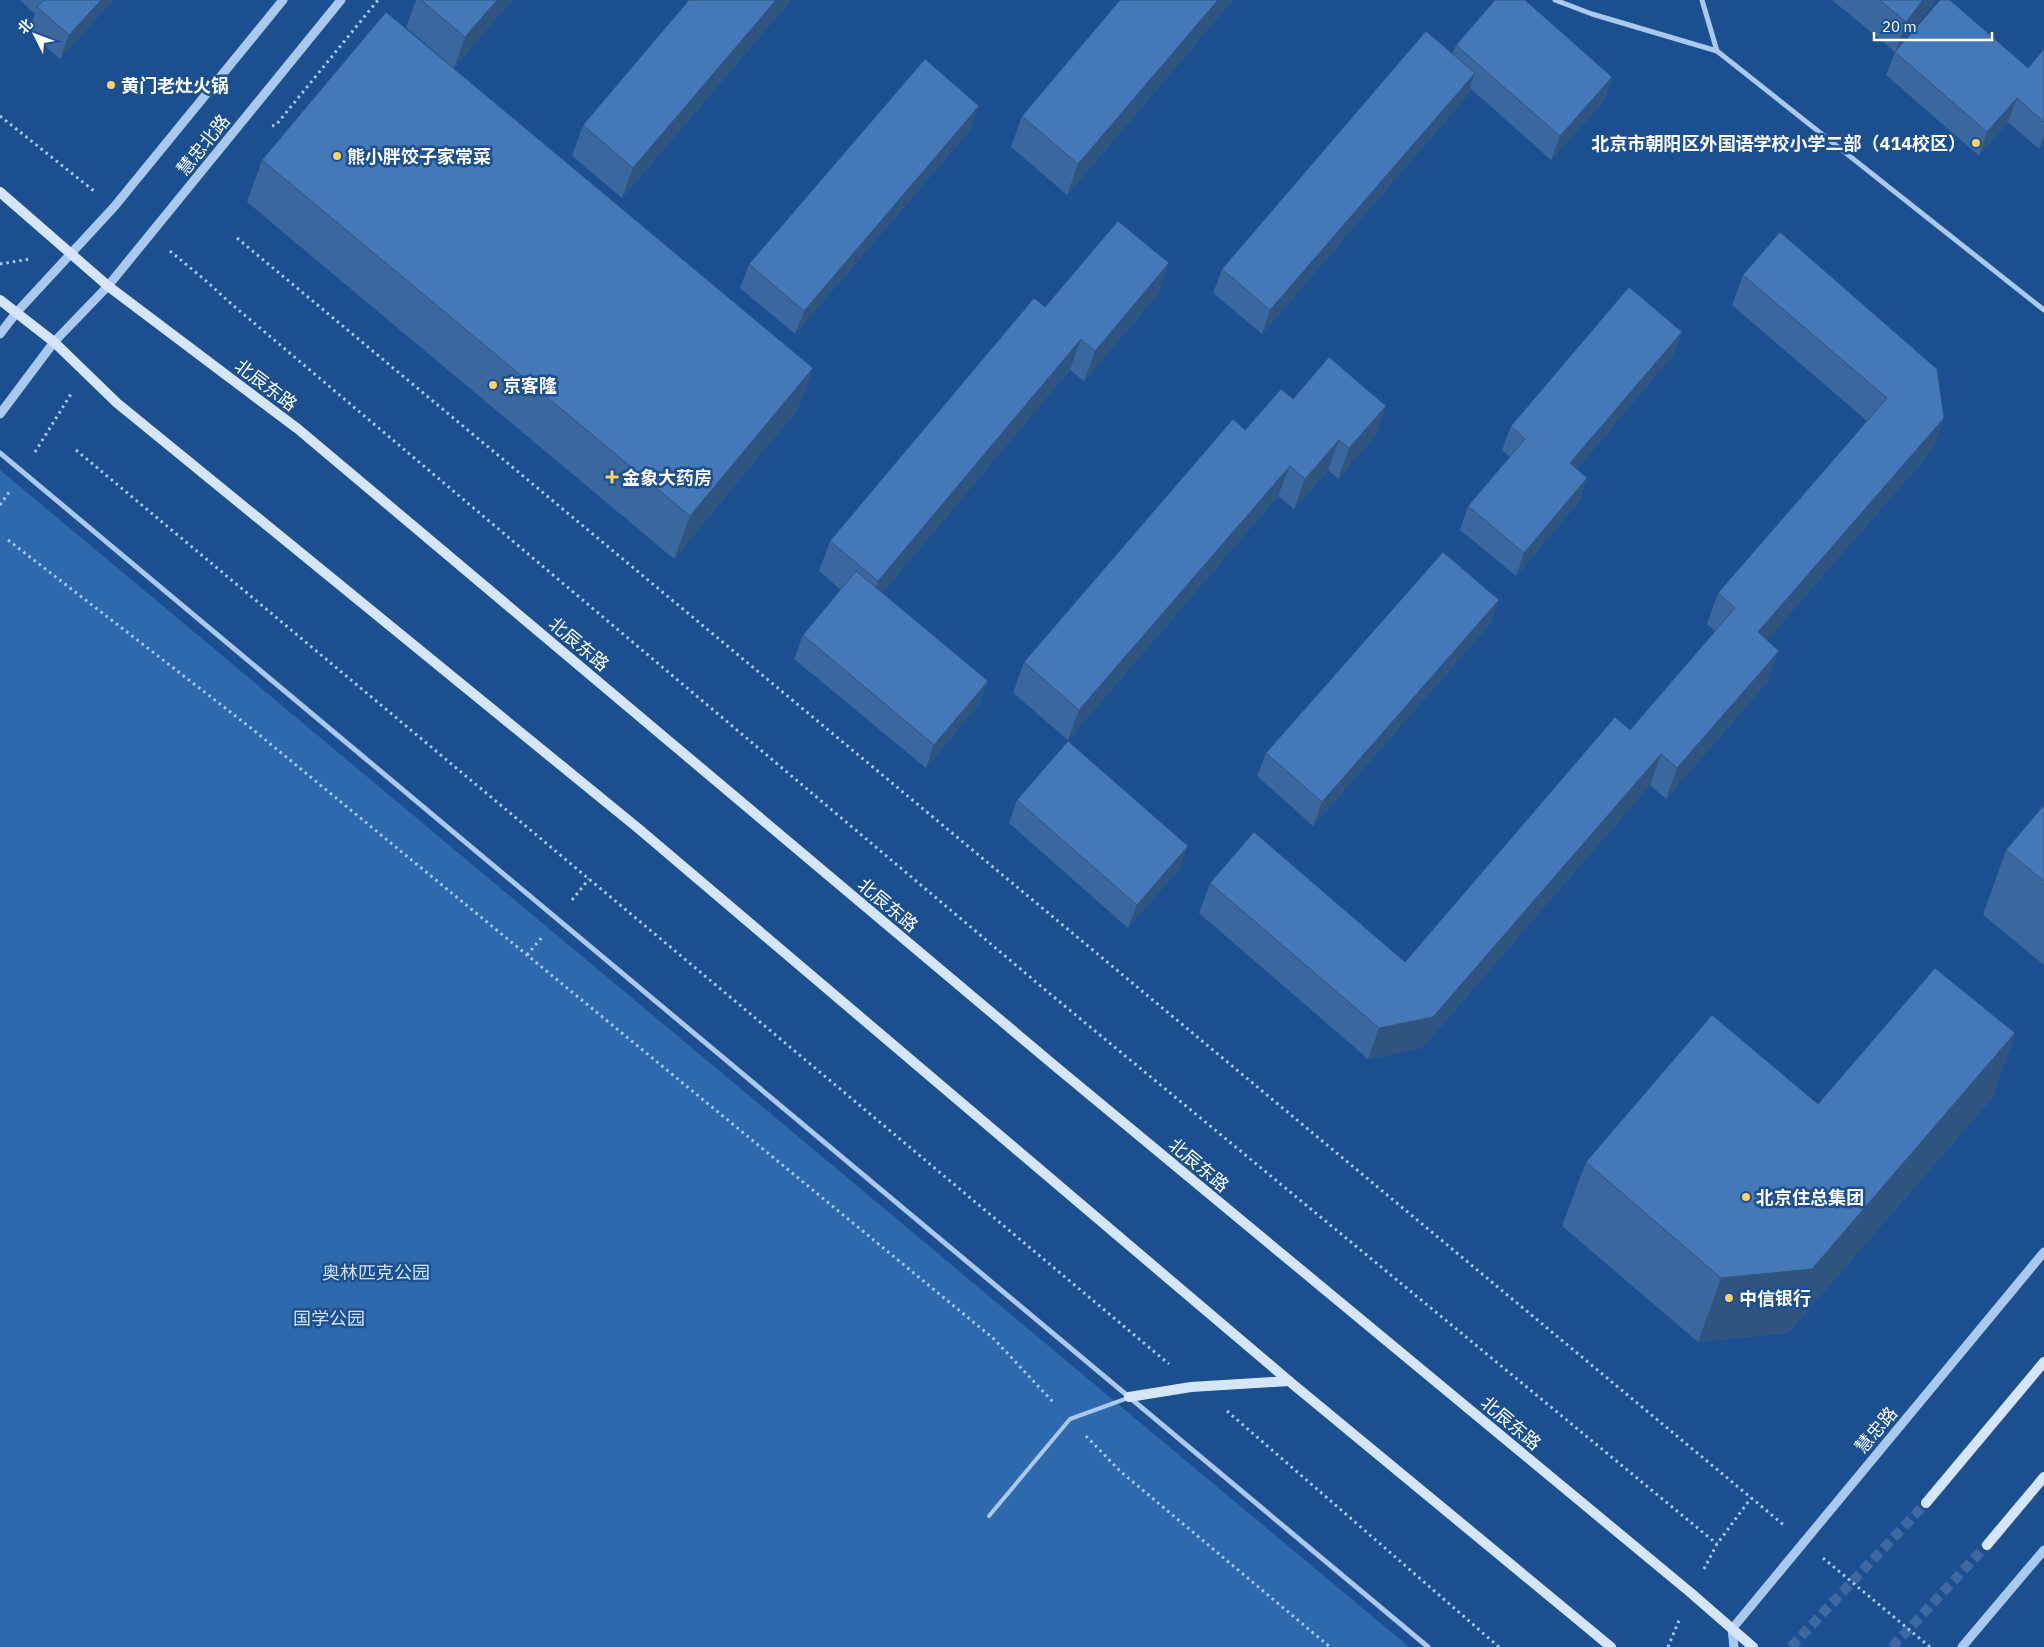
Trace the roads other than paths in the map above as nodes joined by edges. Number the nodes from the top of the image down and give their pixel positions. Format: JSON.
{"nodes":[{"id":1,"x":283,"y":0,"type":"edge"},
{"id":2,"x":341,"y":0,"type":"edge"},
{"id":3,"x":1555,"y":0,"type":"edge"},
{"id":4,"x":1702,"y":0,"type":"edge"},
{"id":5,"x":1717,"y":51,"type":"junction"},
{"id":6,"x":0,"y":192,"type":"edge"},
{"id":7,"x":71,"y":253,"type":"junction"},
{"id":8,"x":108,"y":286,"type":"junction"},
{"id":9,"x":0,"y":300,"type":"edge"},
{"id":10,"x":2044,"y":310,"type":"edge"},
{"id":11,"x":16,"y":313,"type":"junction"},
{"id":12,"x":0,"y":334,"type":"edge"},
{"id":13,"x":54,"y":342,"type":"junction"},
{"id":14,"x":0,"y":414,"type":"edge"},
{"id":15,"x":0,"y":454,"type":"edge"},
{"id":16,"x":2044,"y":1252,"type":"edge"},
{"id":17,"x":2044,"y":1362,"type":"edge"},
{"id":18,"x":1289,"y":1381,"type":"junction"},
{"id":19,"x":1129,"y":1397,"type":"junction"},
{"id":20,"x":2044,"y":1477,"type":"edge"},
{"id":21,"x":1926,"y":1503,"type":"tunnel mouth"},
{"id":22,"x":989,"y":1516,"type":"dead end"},
{"id":23,"x":1987,"y":1546,"type":"tunnel mouth"},
{"id":24,"x":2044,"y":1550,"type":"edge"},
{"id":25,"x":1732,"y":1629,"type":"junction"},
{"id":26,"x":1428,"y":1647,"type":"edge"},
{"id":27,"x":1611,"y":1647,"type":"edge"},
{"id":28,"x":1734,"y":1647,"type":"edge"},
{"id":29,"x":1752,"y":1647,"type":"edge"},
{"id":30,"x":1962,"y":1647,"type":"edge"}],
"edges":[{"from":1,"to":7,"type":"street","name":"慧忠北路"},
{"from":2,"to":8,"type":"street","name":"慧忠北路"},
{"from":3,"to":5,"type":"street"},
{"from":4,"to":5,"type":"street"},
{"from":5,"to":10,"type":"street"},
{"from":6,"to":7,"type":"main road","name":"北辰东路"},
{"from":7,"to":8,"type":"main road","name":"北辰东路"},
{"from":7,"to":11,"type":"street","name":"慧忠北路"},
{"from":8,"to":13,"type":"street","name":"慧忠北路"},
{"from":8,"to":25,"type":"main road","name":"北辰东路"},
{"from":9,"to":11,"type":"main road"},
{"from":11,"to":12,"type":"street","name":"慧忠北路"},
{"from":11,"to":13,"type":"main road"},
{"from":13,"to":14,"type":"street","name":"慧忠北路"},
{"from":13,"to":18,"type":"main road"},
{"from":15,"to":19,"type":"street"},
{"from":16,"to":25,"type":"street","name":"慧忠路"},
{"from":17,"to":21,"type":"main road"},
{"from":18,"to":19,"type":"main road"},
{"from":18,"to":27,"type":"main road"},
{"from":19,"to":22,"type":"lane"},
{"from":19,"to":26,"type":"street"},
{"from":20,"to":23,"type":"main road"},
{"from":24,"to":30,"type":"street"},
{"from":25,"to":28,"type":"street"},
{"from":25,"to":29,"type":"main road","name":"北辰东路"}]}
